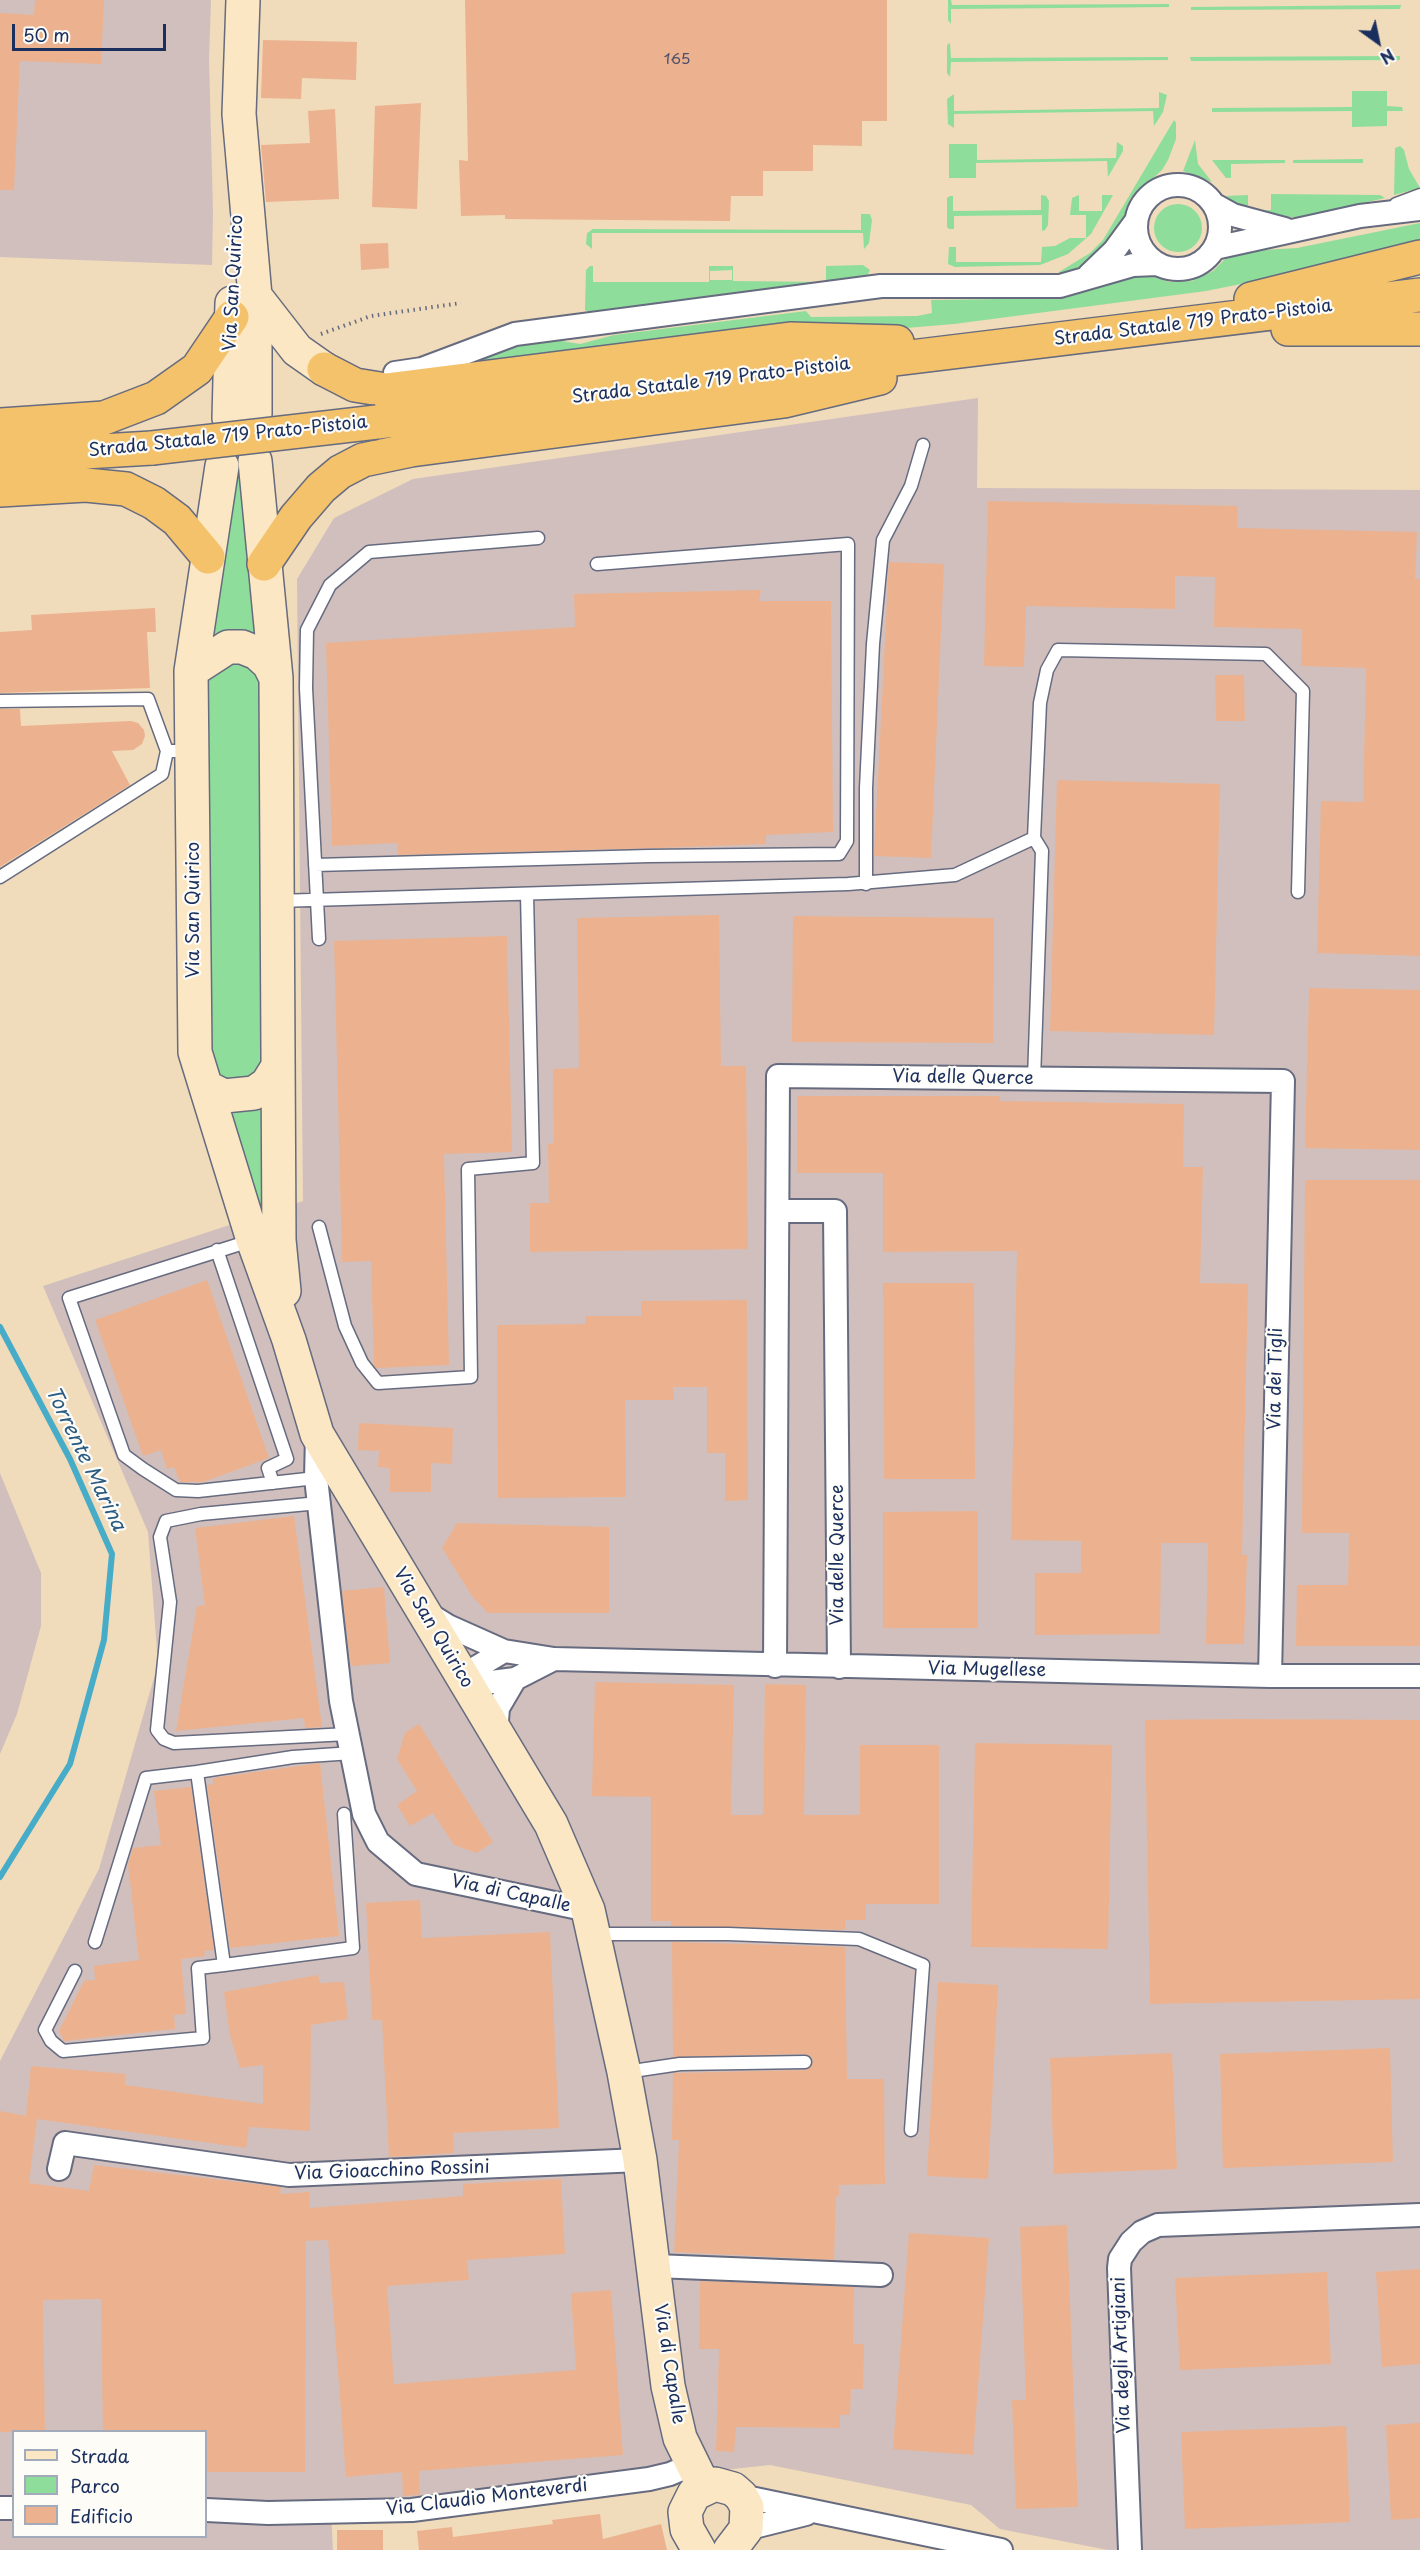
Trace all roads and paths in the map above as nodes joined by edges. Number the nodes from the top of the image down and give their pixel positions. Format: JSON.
{"nodes":[{"id":1,"x":243,"y":0,"type":"edge"},
{"id":2,"x":1420,"y":195,"type":"edge"},
{"id":3,"x":1215,"y":205,"type":"junction"},
{"id":4,"x":1420,"y":209,"type":"edge"},
{"id":5,"x":1360,"y":216,"type":"junction"},
{"id":6,"x":1136,"y":220,"type":"junction"},
{"id":7,"x":1289,"y":230,"type":"junction"},
{"id":8,"x":1215,"y":248,"type":"junction"},
{"id":9,"x":1420,"y":257,"type":"edge"},
{"id":10,"x":1158,"y":264,"type":"junction"},
{"id":11,"x":1088,"y":276,"type":"junction"},
{"id":12,"x":1420,"y":295,"type":"edge"},
{"id":13,"x":461,"y":303,"type":"dead end"},
{"id":14,"x":243,"y":307,"type":"junction"},
{"id":15,"x":1145,"y":329,"type":"junction"},
{"id":16,"x":1420,"y":329,"type":"edge"},
{"id":17,"x":1016,"y":344,"type":"junction"},
{"id":18,"x":297,"y":350,"type":"junction"},
{"id":19,"x":324,"y":369,"type":"junction"},
{"id":20,"x":242,"y":416,"type":"dead end"},
{"id":21,"x":0,"y":425,"type":"edge"},
{"id":22,"x":923,"y":444,"type":"dead end"},
{"id":23,"x":0,"y":457,"type":"edge"},
{"id":24,"x":255,"y":461,"type":"dead end"},
{"id":25,"x":222,"y":466,"type":"dead end"},
{"id":26,"x":0,"y":490,"type":"edge"},
{"id":27,"x":538,"y":538,"type":"dead end"},
{"id":28,"x":208,"y":557,"type":"junction"},
{"id":29,"x":264,"y":564,"type":"junction"},
{"id":30,"x":597,"y":564,"type":"dead end"},
{"id":31,"x":191,"y":671,"type":"junction"},
{"id":32,"x":276,"y":678,"type":"junction"},
{"id":33,"x":0,"y":701,"type":"edge"},
{"id":34,"x":180,"y":751,"type":"junction"},
{"id":35,"x":1034,"y":838,"type":"junction"},
{"id":36,"x":315,"y":865,"type":"junction"},
{"id":37,"x":0,"y":877,"type":"edge"},
{"id":38,"x":866,"y":884,"type":"junction"},
{"id":39,"x":1298,"y":892,"type":"dead end"},
{"id":40,"x":527,"y":894,"type":"junction"},
{"id":41,"x":317,"y":900,"type":"junction"},
{"id":42,"x":276,"y":901,"type":"junction"},
{"id":43,"x":318,"y":939,"type":"dead end"},
{"id":44,"x":277,"y":1068,"type":"junction"},
{"id":45,"x":1034,"y":1079,"type":"junction"},
{"id":46,"x":1283,"y":1081,"type":"joint"},
{"id":47,"x":206,"y":1087,"type":"junction"},
{"id":48,"x":778,"y":1211,"type":"junction"},
{"id":49,"x":320,"y":1227,"type":"dead end"},
{"id":50,"x":253,"y":1240,"type":"junction"},
{"id":51,"x":217,"y":1250,"type":"junction"},
{"id":52,"x":289,"y":1340,"type":"junction"},
{"id":53,"x":317,"y":1434,"type":"junction"},
{"id":54,"x":316,"y":1479,"type":"junction"},
{"id":55,"x":273,"y":1483,"type":"junction"},
{"id":56,"x":319,"y":1503,"type":"junction"},
{"id":57,"x":421,"y":1610,"type":"junction"},
{"id":58,"x":504,"y":1651,"type":"junction"},
{"id":59,"x":554,"y":1659,"type":"junction"},
{"id":60,"x":775,"y":1666,"type":"junction"},
{"id":61,"x":839,"y":1667,"type":"junction"},
{"id":62,"x":1270,"y":1676,"type":"junction"},
{"id":63,"x":1420,"y":1676,"type":"edge"},
{"id":64,"x":515,"y":1679,"type":"junction"},
{"id":65,"x":468,"y":1685,"type":"junction"},
{"id":66,"x":496,"y":1733,"type":"junction"},
{"id":67,"x":350,"y":1743,"type":"junction"},
{"id":68,"x":197,"y":1772,"type":"junction"},
{"id":69,"x":344,"y":1814,"type":"dead end"},
{"id":70,"x":592,"y":1922,"type":"junction"},
{"id":71,"x":95,"y":1942,"type":"dead end"},
{"id":72,"x":224,"y":1965,"type":"junction"},
{"id":73,"x":75,"y":1971,"type":"dead end"},
{"id":74,"x":805,"y":2062,"type":"dead end"},
{"id":75,"x":624,"y":2072,"type":"junction"},
{"id":76,"x":911,"y":2130,"type":"dead end"},
{"id":77,"x":640,"y":2160,"type":"junction"},
{"id":78,"x":59,"y":2169,"type":"dead end"},
{"id":79,"x":1420,"y":2215,"type":"edge"},
{"id":80,"x":655,"y":2266,"type":"junction"},
{"id":81,"x":881,"y":2275,"type":"dead end"},
{"id":82,"x":699,"y":2476,"type":"junction"},
{"id":83,"x":741,"y":2496,"type":"junction"},
{"id":84,"x":207,"y":2510,"type":"edge"},
{"id":85,"x":811,"y":2513,"type":"junction"},
{"id":86,"x":737,"y":2540,"type":"edge"},
{"id":87,"x":696,"y":2544,"type":"edge"},
{"id":88,"x":1001,"y":2550,"type":"edge"},
{"id":89,"x":1130,"y":2550,"type":"edge"}],
"edges":[{"from":1,"to":14,"type":"street","name":"Via San Quirico"},
{"from":2,"to":5,"type":"lane"},
{"from":3,"to":6,"type":"street"},
{"from":3,"to":7,"type":"street"},
{"from":3,"to":8,"type":"street"},
{"from":4,"to":5,"type":"street"},
{"from":5,"to":7,"type":"street"},
{"from":6,"to":10,"type":"street"},
{"from":6,"to":11,"type":"street"},
{"from":7,"to":8,"type":"street"},
{"from":8,"to":10,"type":"street"},
{"from":9,"to":15,"type":"highway"},
{"from":10,"to":11,"type":"street"},
{"from":11,"to":19,"type":"street"},
{"from":12,"to":15,"type":"highway","name":"Strada Statale 719 Prato-Pistoia"},
{"from":13,"to":18,"type":"path"},
{"from":14,"to":18,"type":"street"},
{"from":14,"to":20,"type":"street","name":"Via San Quirico"},
{"from":14,"to":21,"type":"highway"},
{"from":15,"to":16,"type":"highway"},
{"from":15,"to":17,"type":"highway","name":"Strada Statale 719 Prato-Pistoia"},
{"from":17,"to":19,"type":"highway"},
{"from":17,"to":23,"type":"highway","name":"Strada Statale 719 Prato-Pistoia","bridge":true},
{"from":17,"to":29,"type":"highway"},
{"from":18,"to":19,"type":"street"},
{"from":22,"to":38,"type":"lane"},
{"from":24,"to":29,"type":"street","name":"Via San Quirico"},
{"from":25,"to":28,"type":"street","name":"Via San Quirico"},
{"from":26,"to":28,"type":"highway"},
{"from":27,"to":36,"type":"lane"},
{"from":28,"to":31,"type":"street","name":"Via San Quirico"},
{"from":29,"to":32,"type":"street","name":"Via San Quirico"},
{"from":30,"to":36,"type":"lane"},
{"from":31,"to":32,"type":"street"},
{"from":31,"to":34,"type":"street","name":"Via San Quirico"},
{"from":32,"to":42,"type":"street","name":"Via San Quirico"},
{"from":33,"to":34,"type":"lane"},
{"from":34,"to":37,"type":"lane"},
{"from":34,"to":47,"type":"street","name":"Via San Quirico"},
{"from":35,"to":38,"type":"lane"},
{"from":35,"to":39,"type":"lane"},
{"from":35,"to":45,"type":"lane"},
{"from":36,"to":41,"type":"lane"},
{"from":38,"to":40,"type":"lane"},
{"from":40,"to":41,"type":"lane"},
{"from":40,"to":49,"type":"lane"},
{"from":41,"to":42,"type":"lane"},
{"from":41,"to":43,"type":"lane"},
{"from":42,"to":44,"type":"street","name":"Via San Quirico"},
{"from":44,"to":47,"type":"street"},
{"from":44,"to":52,"type":"street","name":"Via San Quirico"},
{"from":45,"to":46,"type":"street","name":"Via delle Querce"},
{"from":45,"to":48,"type":"street","name":"Via delle Querce"},
{"from":46,"to":62,"type":"street","name":"Via dei Tigli"},
{"from":47,"to":50,"type":"street","name":"Via San Quirico"},
{"from":48,"to":60,"type":"street","name":"Via delle Querce"},
{"from":48,"to":61,"type":"street","name":"Via delle Querce"},
{"from":50,"to":51,"type":"lane"},
{"from":50,"to":52,"type":"street","name":"Via San Quirico"},
{"from":51,"to":55,"type":"lane"},
{"from":51,"to":55,"type":"lane"},
{"from":52,"to":53,"type":"street","name":"Via San Quirico"},
{"from":53,"to":54,"type":"street","name":"Via di Capalle"},
{"from":53,"to":57,"type":"street","name":"Via San Quirico"},
{"from":54,"to":55,"type":"lane"},
{"from":54,"to":56,"type":"street","name":"Via di Capalle"},
{"from":56,"to":67,"type":"street","name":"Via di Capalle"},
{"from":56,"to":67,"type":"lane"},
{"from":57,"to":58,"type":"street","name":"Via Mugellese"},
{"from":57,"to":65,"type":"street","name":"Via San Quirico"},
{"from":58,"to":59,"type":"street","name":"Via Mugellese"},
{"from":58,"to":65,"type":"street"},
{"from":59,"to":60,"type":"street","name":"Via Mugellese"},
{"from":59,"to":64,"type":"street","name":"Via Mugellese"},
{"from":60,"to":61,"type":"street","name":"Via Mugellese"},
{"from":61,"to":62,"type":"street","name":"Via Mugellese"},
{"from":62,"to":63,"type":"street","name":"Via Mugellese"},
{"from":64,"to":65,"type":"street","name":"Via Mugellese"},
{"from":64,"to":66,"type":"street"},
{"from":65,"to":66,"type":"street","name":"Via San Quirico"},
{"from":66,"to":70,"type":"street","name":"Via San Quirico"},
{"from":67,"to":68,"type":"lane"},
{"from":67,"to":70,"type":"street","name":"Via di Capalle"},
{"from":68,"to":71,"type":"lane"},
{"from":68,"to":72,"type":"lane"},
{"from":69,"to":72,"type":"lane"},
{"from":70,"to":75,"type":"street","name":"Via di Capalle"},
{"from":70,"to":76,"type":"lane"},
{"from":72,"to":73,"type":"lane"},
{"from":74,"to":75,"type":"lane"},
{"from":75,"to":77,"type":"street","name":"Via di Capalle"},
{"from":77,"to":78,"type":"street","name":"Via Gioacchino Rossini"},
{"from":77,"to":80,"type":"street","name":"Via di Capalle"},
{"from":79,"to":89,"type":"street","name":"Via degli Artigiani"},
{"from":80,"to":81,"type":"street"},
{"from":80,"to":82,"type":"street","name":"Via di Capalle"},
{"from":82,"to":83,"type":"street"},
{"from":82,"to":84,"type":"street","name":"Via Claudio Monteverdi"},
{"from":82,"to":87,"type":"street"},
{"from":83,"to":85,"type":"street"},
{"from":83,"to":86,"type":"street"},
{"from":85,"to":86,"type":"street"},
{"from":85,"to":88,"type":"street"},
{"from":86,"to":87,"type":"street"}]}
